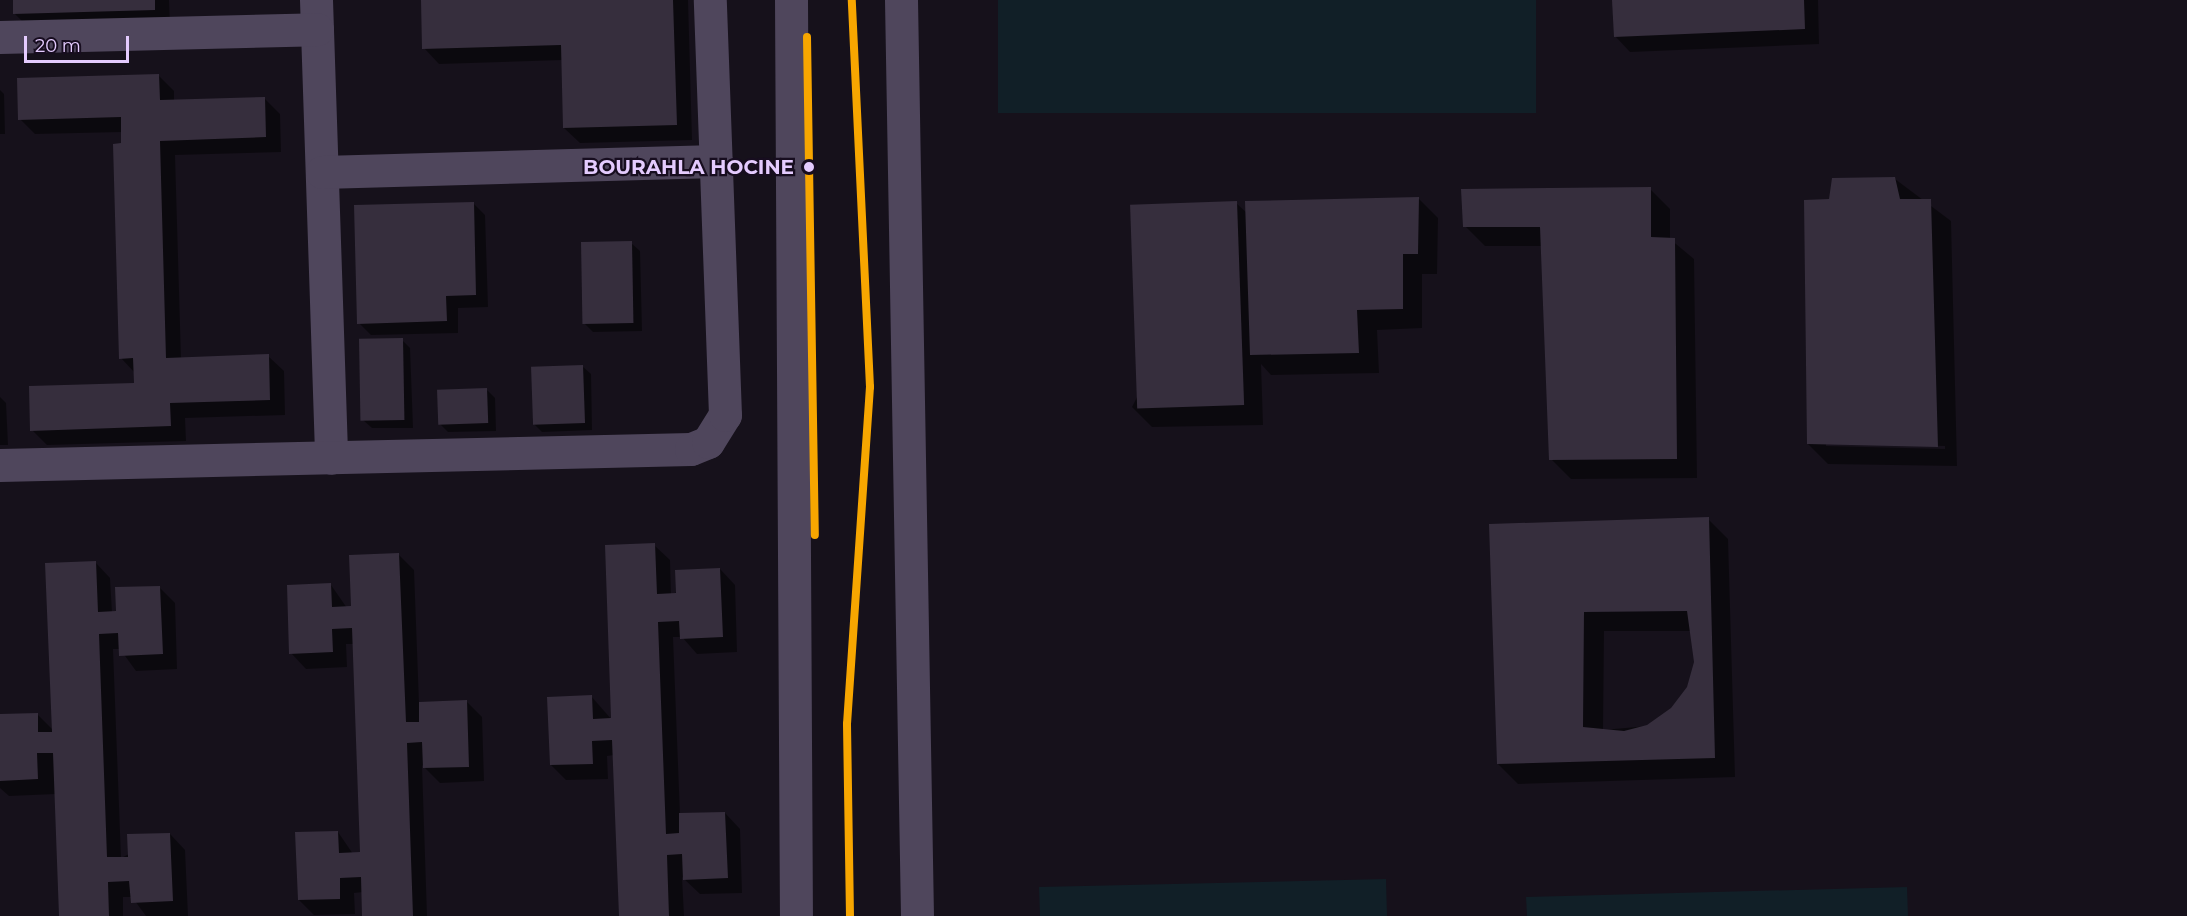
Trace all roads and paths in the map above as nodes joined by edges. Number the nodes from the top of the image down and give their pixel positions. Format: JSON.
{"nodes":[{"id":1,"x":710,"y":0,"type":"edge"},
{"id":2,"x":791,"y":0,"type":"edge"},
{"id":3,"x":901,"y":0,"type":"edge"},
{"id":4,"x":316,"y":14,"type":"edge"},
{"id":5,"x":0,"y":37,"type":"edge"},
{"id":6,"x":716,"y":161,"type":"junction"},
{"id":7,"x":322,"y":172,"type":"junction"},
{"id":8,"x":331,"y":458,"type":"junction"},
{"id":9,"x":0,"y":465,"type":"edge"},
{"id":10,"x":796,"y":916,"type":"edge"},
{"id":11,"x":917,"y":916,"type":"edge"}],
"edges":[{"from":1,"to":6,"type":"street"},
{"from":2,"to":10,"type":"street"},
{"from":3,"to":11,"type":"street"},
{"from":4,"to":5,"type":"street"},
{"from":4,"to":7,"type":"street"},
{"from":6,"to":7,"type":"street"},
{"from":6,"to":8,"type":"street"},
{"from":7,"to":8,"type":"street"},
{"from":8,"to":9,"type":"street"}]}
